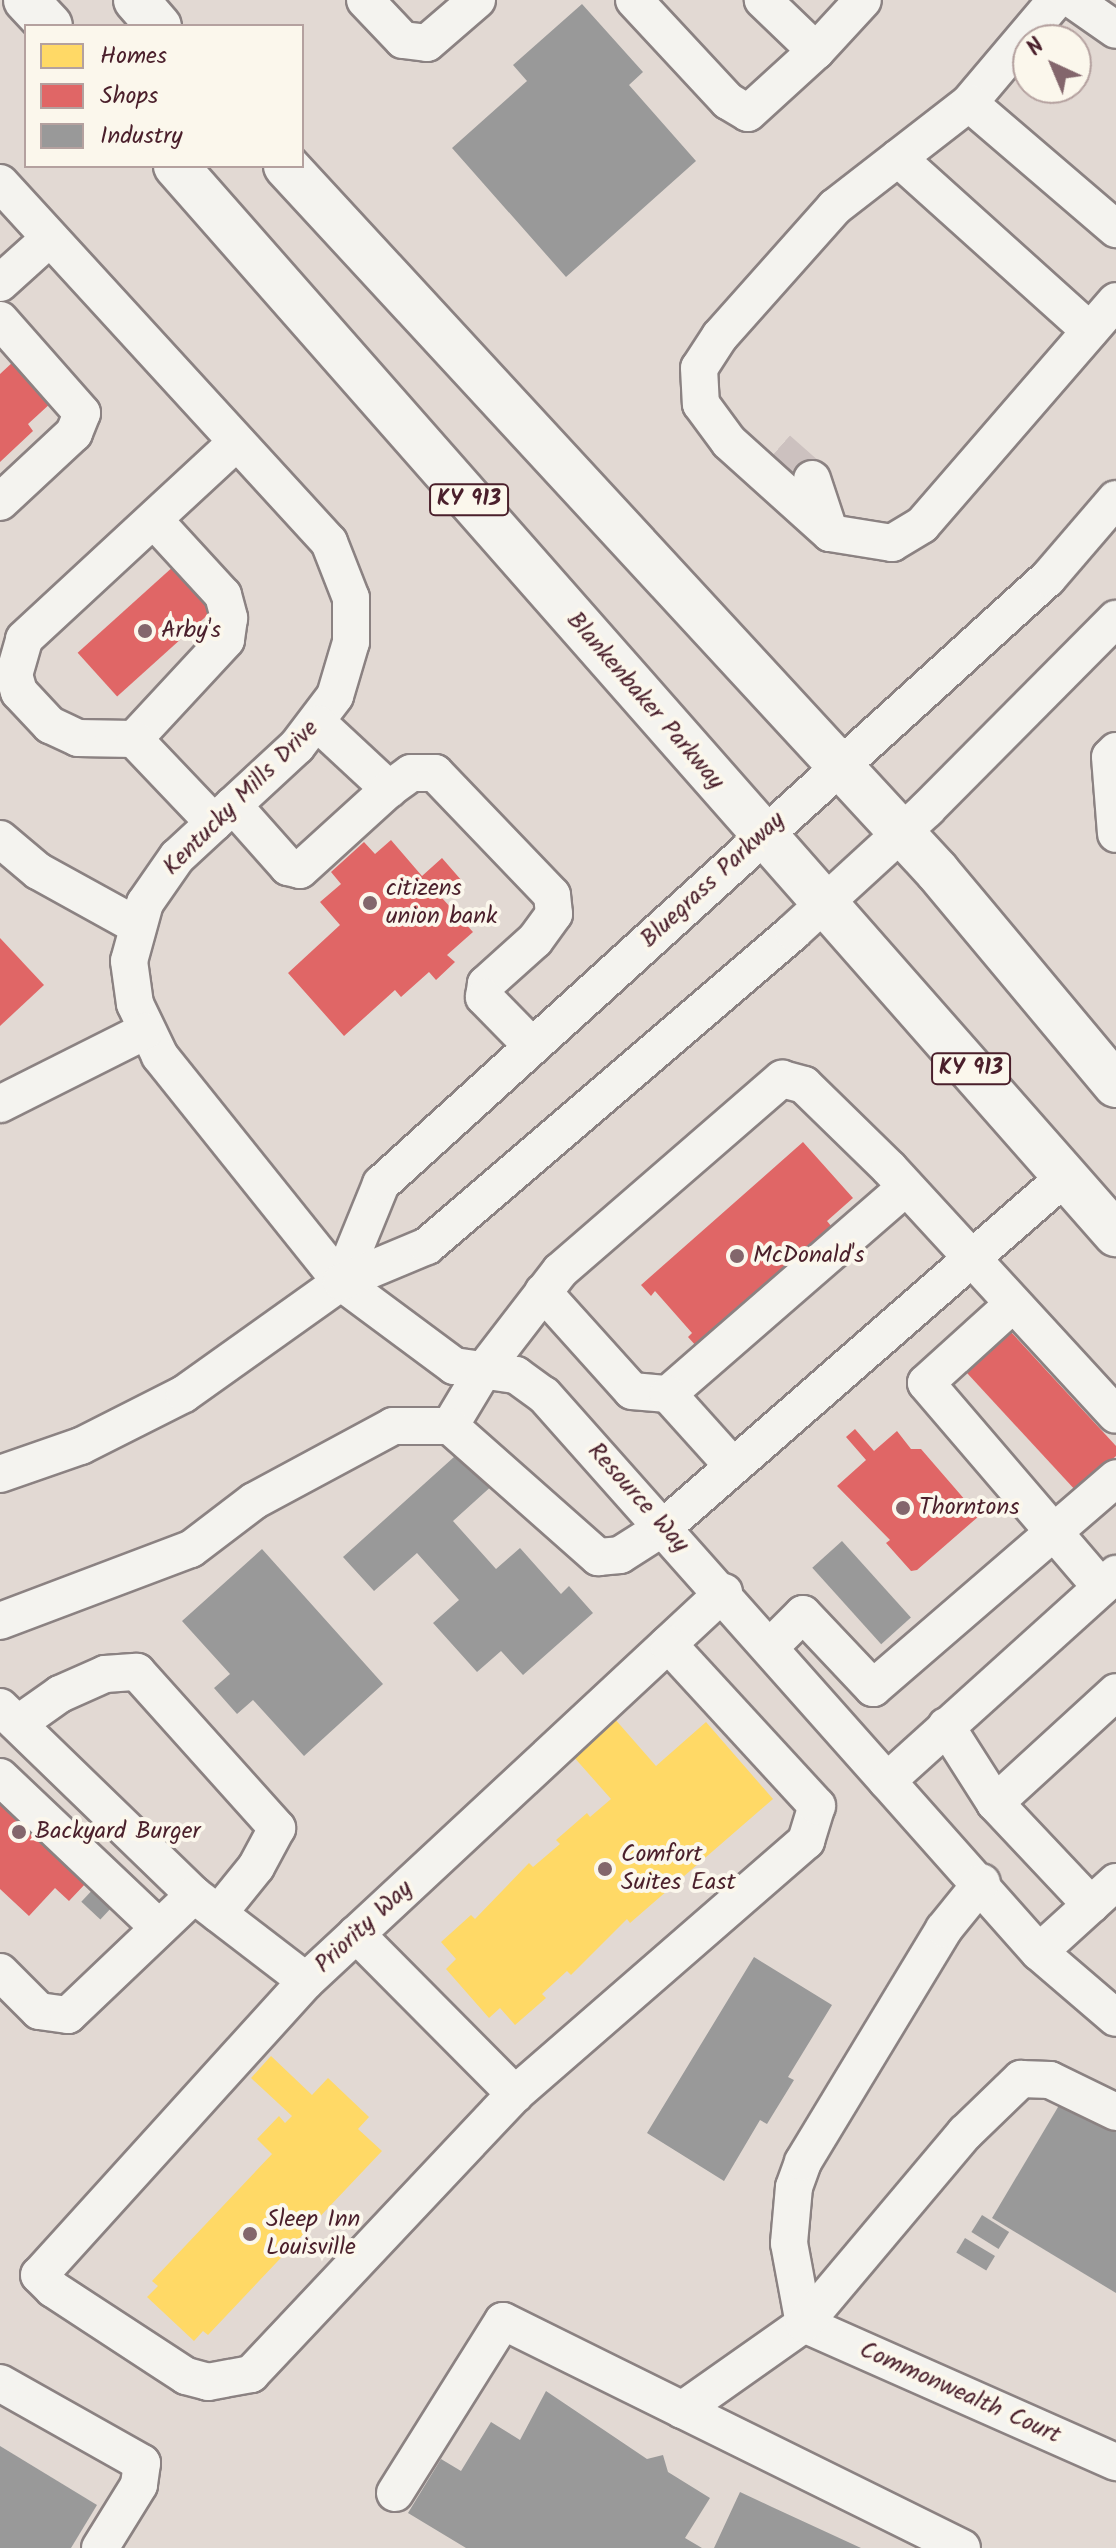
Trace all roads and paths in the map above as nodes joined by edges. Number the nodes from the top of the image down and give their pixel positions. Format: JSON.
{"nodes":[{"id":1,"x":26,"y":0,"type":"edge"},
{"id":2,"x":136,"y":0,"type":"edge"},
{"id":3,"x":365,"y":0,"type":"edge"},
{"id":4,"x":477,"y":0,"type":"edge"},
{"id":5,"x":634,"y":0,"type":"edge"},
{"id":6,"x":763,"y":0,"type":"edge"},
{"id":7,"x":863,"y":0,"type":"edge"},
{"id":8,"x":1056,"y":0,"type":"edge"},
{"id":9,"x":1073,"y":0,"type":"edge"},
{"id":10,"x":48,"y":24,"type":"edge"},
{"id":11,"x":157,"y":24,"type":"edge"},
{"id":12,"x":1116,"y":30,"type":"edge"},
{"id":13,"x":816,"y":51,"type":"junction"},
{"id":14,"x":969,"y":103,"type":"junction"},
{"id":15,"x":898,"y":158,"type":"junction"},
{"id":16,"x":178,"y":168,"type":"edge"},
{"id":17,"x":288,"y":168,"type":"edge"},
{"id":18,"x":0,"y":183,"type":"edge"},
{"id":19,"x":1116,"y":229,"type":"edge"},
{"id":20,"x":50,"y":238,"type":"junction"},
{"id":21,"x":0,"y":283,"type":"edge"},
{"id":22,"x":1116,"y":301,"type":"edge"},
{"id":23,"x":0,"y":320,"type":"edge"},
{"id":24,"x":1090,"y":331,"type":"junction"},
{"id":25,"x":237,"y":442,"type":"junction"},
{"id":26,"x":729,"y":442,"type":"junction"},
{"id":27,"x":778,"y":449,"type":"tunnel mouth"},
{"id":28,"x":812,"y":479,"type":"tunnel mouth"},
{"id":29,"x":1116,"y":499,"type":"edge"},
{"id":30,"x":0,"y":502,"type":"edge"},
{"id":31,"x":154,"y":520,"type":"junction"},
{"id":32,"x":830,"y":533,"type":"junction"},
{"id":33,"x":1116,"y":619,"type":"edge"},
{"id":34,"x":319,"y":724,"type":"junction"},
{"id":35,"x":134,"y":739,"type":"junction"},
{"id":36,"x":1116,"y":751,"type":"edge"},
{"id":37,"x":837,"y":765,"type":"junction"},
{"id":38,"x":389,"y":789,"type":"junction"},
{"id":39,"x":224,"y":814,"type":"junction"},
{"id":40,"x":762,"y":834,"type":"junction"},
{"id":41,"x":898,"y":834,"type":"junction"},
{"id":42,"x":1116,"y":834,"type":"edge"},
{"id":43,"x":0,"y":839,"type":"edge"},
{"id":44,"x":825,"y":903,"type":"junction"},
{"id":45,"x":136,"y":925,"type":"junction"},
{"id":46,"x":145,"y":1031,"type":"junction"},
{"id":47,"x":532,"y":1046,"type":"junction"},
{"id":48,"x":1116,"y":1085,"type":"edge"},
{"id":49,"x":0,"y":1104,"type":"edge"},
{"id":50,"x":1065,"y":1177,"type":"junction"},
{"id":51,"x":906,"y":1187,"type":"junction"},
{"id":52,"x":1116,"y":1234,"type":"edge"},
{"id":53,"x":969,"y":1259,"type":"junction"},
{"id":54,"x":341,"y":1282,"type":"junction"},
{"id":55,"x":543,"y":1292,"type":"junction"},
{"id":56,"x":1012,"y":1305,"type":"junction"},
{"id":57,"x":483,"y":1371,"type":"junction"},
{"id":58,"x":668,"y":1394,"type":"junction"},
{"id":59,"x":1116,"y":1415,"type":"edge"},
{"id":60,"x":450,"y":1426,"type":"junction"},
{"id":61,"x":731,"y":1464,"type":"junction"},
{"id":62,"x":0,"y":1474,"type":"edge"},
{"id":63,"x":1116,"y":1478,"type":"edge"},
{"id":64,"x":664,"y":1527,"type":"junction"},
{"id":65,"x":1053,"y":1535,"type":"junction"},
{"id":66,"x":1109,"y":1580,"type":"edge"},
{"id":67,"x":724,"y":1592,"type":"junction"},
{"id":68,"x":0,"y":1621,"type":"edge"},
{"id":69,"x":668,"y":1644,"type":"junction"},
{"id":70,"x":771,"y":1646,"type":"junction"},
{"id":71,"x":1116,"y":1692,"type":"edge"},
{"id":72,"x":9,"y":1715,"type":"edge"},
{"id":73,"x":946,"y":1726,"type":"junction"},
{"id":74,"x":0,"y":1777,"type":"edge"},
{"id":75,"x":887,"y":1781,"type":"junction"},
{"id":76,"x":995,"y":1803,"type":"junction"},
{"id":77,"x":982,"y":1882,"type":"junction"},
{"id":78,"x":1103,"y":1893,"type":"edge"},
{"id":79,"x":206,"y":1904,"type":"junction"},
{"id":80,"x":159,"y":1928,"type":"junction"},
{"id":81,"x":356,"y":1934,"type":"junction"},
{"id":82,"x":1039,"y":1952,"type":"junction"},
{"id":83,"x":0,"y":1972,"type":"edge"},
{"id":84,"x":306,"y":1981,"type":"junction"},
{"id":85,"x":1111,"y":2008,"type":"edge"},
{"id":86,"x":515,"y":2094,"type":"junction"},
{"id":87,"x":1116,"y":2112,"type":"edge"},
{"id":88,"x":804,"y":2324,"type":"junction"},
{"id":89,"x":0,"y":2383,"type":"edge"},
{"id":90,"x":682,"y":2410,"type":"junction"},
{"id":91,"x":1116,"y":2462,"type":"edge"},
{"id":92,"x":395,"y":2493,"type":"dead end"},
{"id":93,"x":100,"y":2548,"type":"edge"},
{"id":94,"x":962,"y":2548,"type":"edge"}],
"edges":[{"from":1,"to":10,"type":"main road"},
{"from":2,"to":11,"type":"main road"},
{"from":3,"to":4,"type":"street"},
{"from":5,"to":13,"type":"street"},
{"from":6,"to":13,"type":"street"},
{"from":7,"to":13,"type":"street"},
{"from":8,"to":14,"type":"street"},
{"from":9,"to":12,"type":"street"},
{"from":14,"to":15,"type":"street"},
{"from":14,"to":19,"type":"street"},
{"from":15,"to":24,"type":"street"},
{"from":15,"to":26,"type":"street"},
{"from":16,"to":40,"type":"main road","name":"Blankenbaker Parkway","number":"KY 913"},
{"from":17,"to":37,"type":"main road"},
{"from":18,"to":20,"type":"street","name":"Kentucky Mills Drive"},
{"from":20,"to":21,"type":"street"},
{"from":20,"to":25,"type":"street","name":"Kentucky Mills Drive"},
{"from":22,"to":24,"type":"street"},
{"from":23,"to":30,"type":"street"},
{"from":24,"to":32,"type":"street"},
{"from":25,"to":31,"type":"street"},
{"from":25,"to":34,"type":"street","name":"Kentucky Mills Drive"},
{"from":26,"to":27,"type":"street"},
{"from":26,"to":32,"type":"street"},
{"from":28,"to":32,"type":"street"},
{"from":29,"to":37,"type":"street","name":"Bluegrass Parkway"},
{"from":31,"to":35,"type":"street"},
{"from":31,"to":35,"type":"street"},
{"from":33,"to":41,"type":"street"},
{"from":34,"to":38,"type":"street"},
{"from":34,"to":39,"type":"street","name":"Kentucky Mills Drive"},
{"from":35,"to":39,"type":"street"},
{"from":36,"to":42,"type":"street"},
{"from":37,"to":40,"type":"street","name":"Bluegrass Parkway"},
{"from":37,"to":41,"type":"main road"},
{"from":38,"to":39,"type":"street"},
{"from":38,"to":47,"type":"street"},
{"from":39,"to":45,"type":"street","name":"Kentucky Mills Drive"},
{"from":40,"to":44,"type":"main road","name":"Blankenbaker Parkway","number":"KY 913"},
{"from":40,"to":47,"type":"street","name":"Bluegrass Parkway"},
{"from":41,"to":44,"type":"street"},
{"from":41,"to":48,"type":"main road"},
{"from":43,"to":45,"type":"street"},
{"from":44,"to":50,"type":"main road","name":"Blankenbaker Parkway","number":"KY 913"},
{"from":44,"to":54,"type":"street"},
{"from":45,"to":46,"type":"street","name":"Kentucky Mills Drive"},
{"from":46,"to":49,"type":"street"},
{"from":46,"to":54,"type":"street","name":"Kentucky Mills Drive"},
{"from":47,"to":54,"type":"street","name":"Bluegrass Parkway"},
{"from":50,"to":52,"type":"main road","name":"Blankenbaker Parkway","number":"KY 913"},
{"from":50,"to":53,"type":"street"},
{"from":51,"to":53,"type":"street"},
{"from":51,"to":55,"type":"street"},
{"from":51,"to":58,"type":"street"},
{"from":53,"to":56,"type":"street"},
{"from":53,"to":61,"type":"street"},
{"from":54,"to":57,"type":"street","name":"Resource Way"},
{"from":54,"to":62,"type":"street"},
{"from":55,"to":57,"type":"street"},
{"from":55,"to":58,"type":"street"},
{"from":56,"to":59,"type":"street"},
{"from":56,"to":65,"type":"street"},
{"from":57,"to":60,"type":"street"},
{"from":57,"to":64,"type":"street","name":"Resource Way"},
{"from":58,"to":61,"type":"street"},
{"from":60,"to":64,"type":"street"},
{"from":60,"to":68,"type":"street"},
{"from":61,"to":64,"type":"street"},
{"from":63,"to":65,"type":"street"},
{"from":64,"to":67,"type":"street","name":"Resource Way"},
{"from":65,"to":66,"type":"street"},
{"from":65,"to":70,"type":"street"},
{"from":66,"to":73,"type":"street"},
{"from":67,"to":69,"type":"street","name":"Priority Way"},
{"from":67,"to":70,"type":"street","name":"Resource Way"},
{"from":69,"to":81,"type":"street","name":"Priority Way"},
{"from":69,"to":86,"type":"street"},
{"from":70,"to":75,"type":"street","name":"Resource Way"},
{"from":71,"to":76,"type":"street"},
{"from":72,"to":79,"type":"street","name":"Priority Way"},
{"from":72,"to":79,"type":"street"},
{"from":73,"to":75,"type":"street"},
{"from":73,"to":76,"type":"street"},
{"from":74,"to":80,"type":"street"},
{"from":75,"to":77,"type":"street","name":"Resource Way"},
{"from":76,"to":78,"type":"street"},
{"from":77,"to":82,"type":"street","name":"Resource Way"},
{"from":77,"to":88,"type":"street"},
{"from":78,"to":82,"type":"street"},
{"from":79,"to":80,"type":"street"},
{"from":79,"to":84,"type":"street","name":"Priority Way"},
{"from":80,"to":83,"type":"street"},
{"from":81,"to":84,"type":"street","name":"Priority Way"},
{"from":81,"to":86,"type":"street"},
{"from":82,"to":85,"type":"street","name":"Resource Way"},
{"from":84,"to":86,"type":"street"},
{"from":87,"to":88,"type":"street"},
{"from":88,"to":90,"type":"street"},
{"from":88,"to":91,"type":"street","name":"Commonwealth Court"},
{"from":89,"to":93,"type":"street"},
{"from":90,"to":92,"type":"street"},
{"from":90,"to":94,"type":"street"}]}
